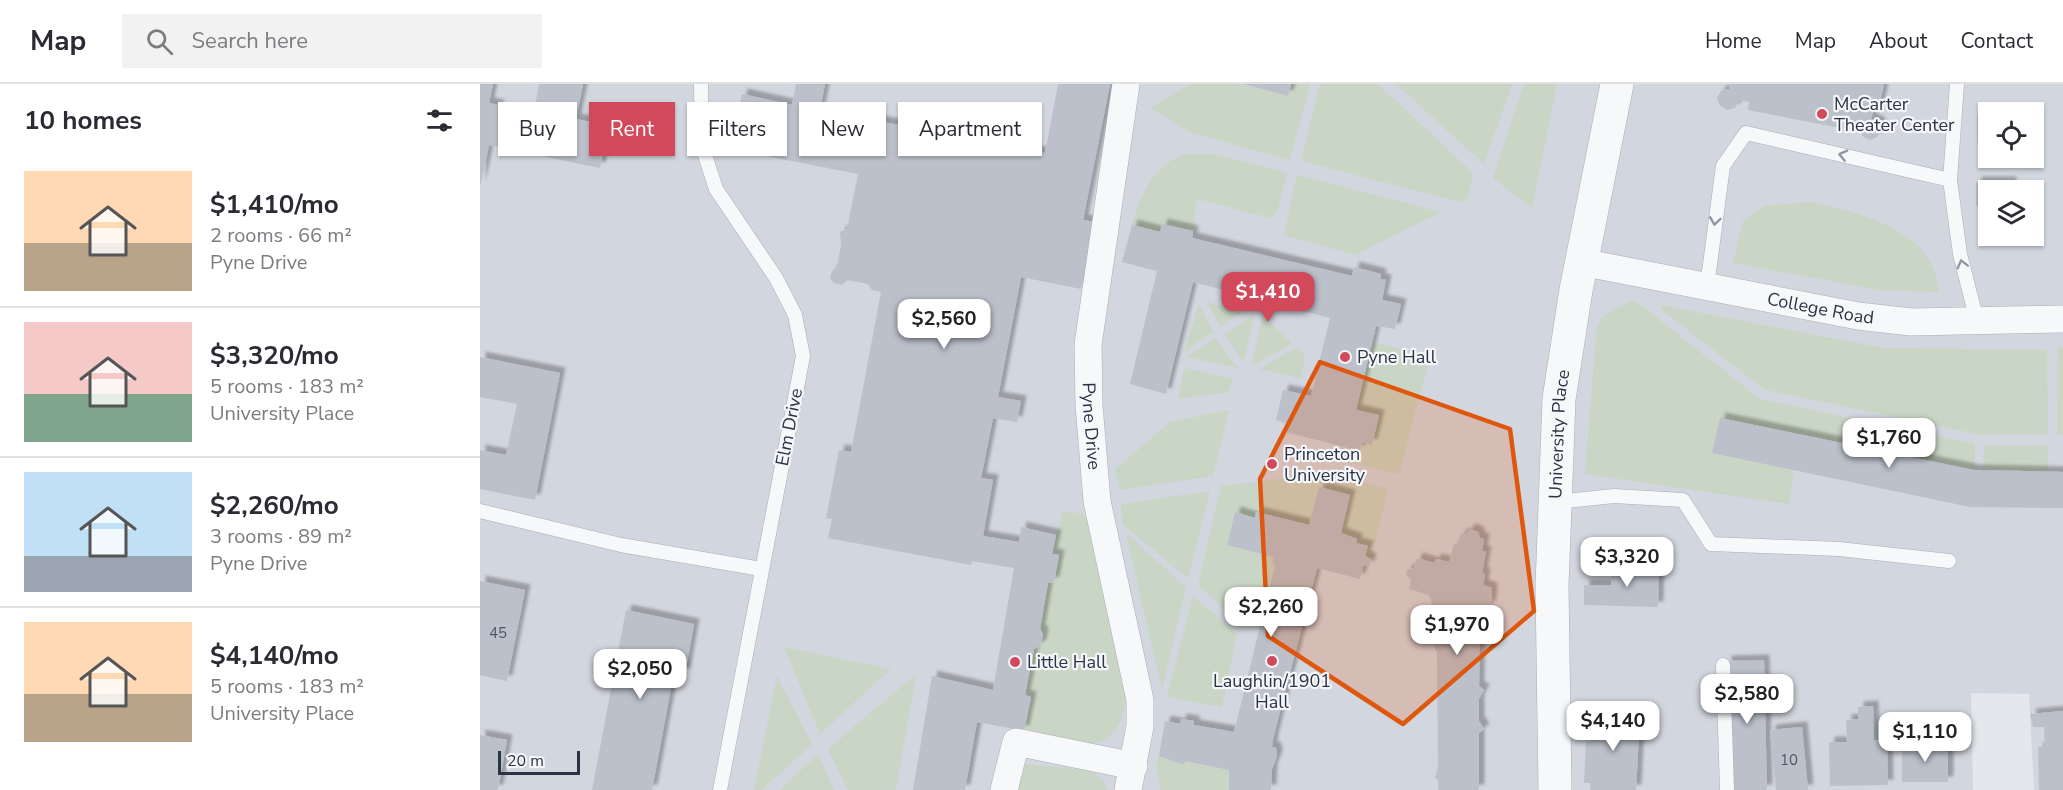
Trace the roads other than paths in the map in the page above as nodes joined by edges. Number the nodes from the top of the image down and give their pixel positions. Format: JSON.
{"nodes":[{"id":1,"x":701,"y":84,"type":"edge"},
{"id":2,"x":1126,"y":84,"type":"edge"},
{"id":3,"x":1617,"y":84,"type":"edge"},
{"id":4,"x":1957,"y":84,"type":"edge"},
{"id":5,"x":1950,"y":180,"type":"junction"},
{"id":6,"x":1581,"y":262,"type":"junction"},
{"id":7,"x":1707,"y":287,"type":"junction"},
{"id":8,"x":2063,"y":320,"type":"edge"},
{"id":9,"x":1977,"y":321,"type":"junction"},
{"id":10,"x":1556,"y":502,"type":"junction"},
{"id":11,"x":480,"y":511,"type":"edge"},
{"id":12,"x":1949,"y":561,"type":"dead end"},
{"id":13,"x":761,"y":569,"type":"junction"},
{"id":14,"x":1723,"y":664,"type":"dead end"},
{"id":15,"x":1131,"y":778,"type":"edge"},
{"id":16,"x":720,"y":790,"type":"edge"},
{"id":17,"x":1004,"y":790,"type":"edge"},
{"id":18,"x":1555,"y":790,"type":"edge"},
{"id":19,"x":1727,"y":790,"type":"edge"}],
"edges":[{"from":1,"to":13,"type":"lane","name":"Elm Drive"},
{"from":2,"to":15,"type":"street","name":"Pyne Drive"},
{"from":3,"to":6,"type":"street","name":"University Place"},
{"from":4,"to":5,"type":"lane"},
{"from":5,"to":7,"type":"lane","one_way":true},
{"from":9,"to":5,"type":"lane","one_way":true},
{"from":6,"to":7,"type":"street","name":"College Road"},
{"from":6,"to":10,"type":"street","name":"University Place"},
{"from":7,"to":9,"type":"street","name":"College Road"},
{"from":8,"to":9,"type":"street","name":"College Road"},
{"from":10,"to":12,"type":"lane"},
{"from":10,"to":18,"type":"street","name":"University Place"},
{"from":11,"to":13,"type":"lane"},
{"from":13,"to":16,"type":"lane","name":"Elm Drive"},
{"from":14,"to":19,"type":"lane"},
{"from":15,"to":17,"type":"street","name":"Pyne Drive"}]}
